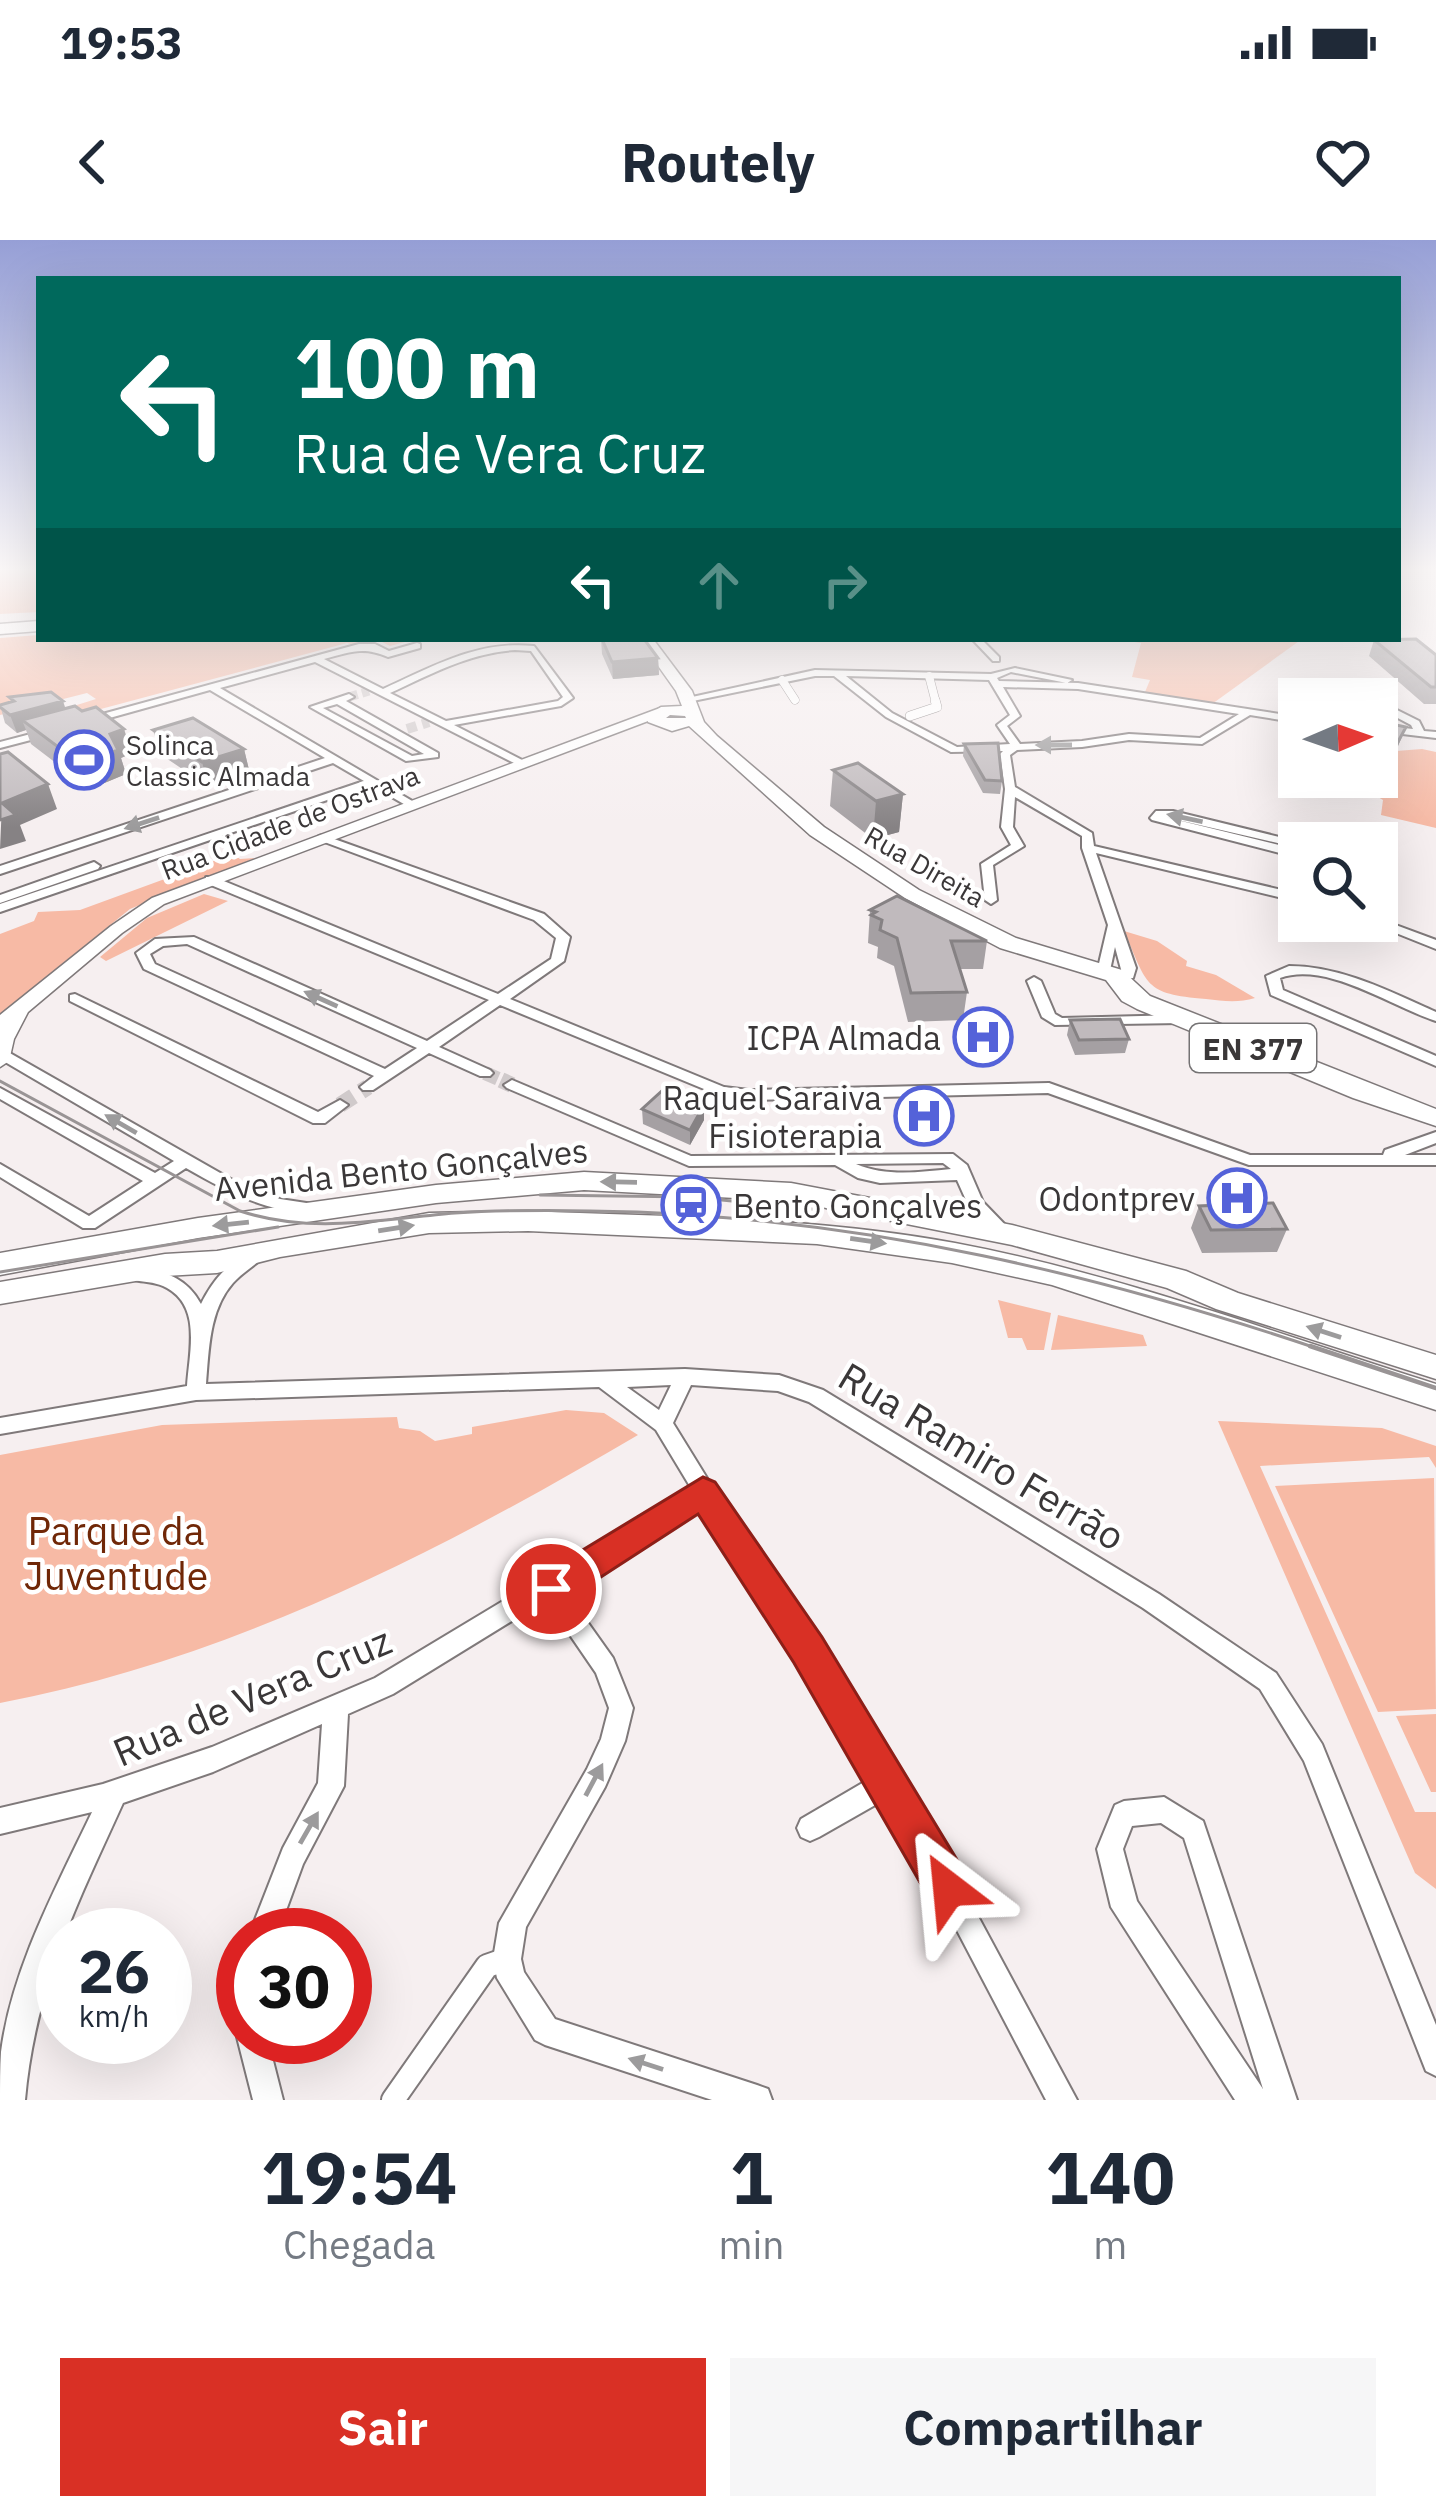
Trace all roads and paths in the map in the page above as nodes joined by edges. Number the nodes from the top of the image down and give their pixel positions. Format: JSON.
{"nodes":[{"id":1,"x":335,"y":654,"type":"edge"},
{"id":2,"x":474,"y":654,"type":"edge"},
{"id":3,"x":537,"y":654,"type":"edge"},
{"id":4,"x":656,"y":654,"type":"edge"},
{"id":5,"x":985,"y":654,"type":"edge"},
{"id":6,"x":317,"y":659,"type":"junction"},
{"id":7,"x":1010,"y":669,"type":"junction"},
{"id":8,"x":995,"y":671,"type":"junction"},
{"id":9,"x":836,"y":673,"type":"junction"},
{"id":10,"x":929,"y":676,"type":"junction"},
{"id":11,"x":782,"y":680,"type":"junction"},
{"id":12,"x":1078,"y":686,"type":"junction"},
{"id":13,"x":213,"y":688,"type":"junction"},
{"id":14,"x":376,"y":690,"type":"junction"},
{"id":15,"x":795,"y":700,"type":"dead end"},
{"id":16,"x":689,"y":704,"type":"junction"},
{"id":17,"x":1246,"y":714,"type":"junction"},
{"id":18,"x":1398,"y":714,"type":"edge"},
{"id":19,"x":910,"y":716,"type":"dead end"},
{"id":20,"x":666,"y":718,"type":"junction"},
{"id":21,"x":1278,"y":718,"type":"edge"},
{"id":22,"x":437,"y":722,"type":"junction"},
{"id":23,"x":403,"y":730,"type":"joint"},
{"id":24,"x":1398,"y":730,"type":"edge"},
{"id":25,"x":1419,"y":731,"type":"junction"},
{"id":26,"x":1436,"y":735,"type":"edge"},
{"id":27,"x":711,"y":740,"type":"junction"},
{"id":28,"x":0,"y":746,"type":"edge"},
{"id":29,"x":1016,"y":746,"type":"junction"},
{"id":30,"x":333,"y":759,"type":"junction"},
{"id":31,"x":522,"y":764,"type":"junction"},
{"id":32,"x":373,"y":781,"type":"junction"},
{"id":33,"x":1010,"y":789,"type":"junction"},
{"id":34,"x":413,"y":805,"type":"junction"},
{"id":35,"x":323,"y":838,"type":"junction"},
{"id":36,"x":1278,"y":839,"type":"edge"},
{"id":37,"x":1088,"y":848,"type":"junction"},
{"id":38,"x":1278,"y":849,"type":"edge"},
{"id":39,"x":0,"y":870,"type":"edge"},
{"id":40,"x":210,"y":880,"type":"junction"},
{"id":41,"x":1278,"y":893,"type":"edge"},
{"id":42,"x":991,"y":900,"type":"dead end"},
{"id":43,"x":1,"y":906,"type":"edge"},
{"id":44,"x":1112,"y":928,"type":"junction"},
{"id":45,"x":1398,"y":931,"type":"edge"},
{"id":46,"x":1436,"y":945,"type":"edge"},
{"id":47,"x":1107,"y":979,"type":"junction"},
{"id":48,"x":1034,"y":981,"type":"dead end"},
{"id":49,"x":75,"y":998,"type":"dead end"},
{"id":50,"x":498,"y":1000,"type":"junction"},
{"id":51,"x":24,"y":1009,"type":"junction"},
{"id":52,"x":1436,"y":1017,"type":"edge"},
{"id":53,"x":1181,"y":1019,"type":"junction"},
{"id":54,"x":0,"y":1024,"type":"edge"},
{"id":55,"x":428,"y":1047,"type":"junction"},
{"id":56,"x":1,"y":1053,"type":"edge"},
{"id":57,"x":1436,"y":1061,"type":"edge"},
{"id":58,"x":485,"y":1073,"type":"tunnel mouth"},
{"id":59,"x":385,"y":1075,"type":"junction"},
{"id":60,"x":512,"y":1084,"type":"tunnel mouth"},
{"id":61,"x":368,"y":1087,"type":"tunnel mouth"},
{"id":62,"x":1362,"y":1092,"type":"junction"},
{"id":63,"x":0,"y":1093,"type":"edge"},
{"id":64,"x":340,"y":1105,"type":"tunnel mouth"},
{"id":65,"x":1436,"y":1118,"type":"edge"},
{"id":66,"x":1436,"y":1133,"type":"edge"},
{"id":67,"x":1379,"y":1159,"type":"junction"},
{"id":68,"x":1436,"y":1160,"type":"edge"},
{"id":69,"x":184,"y":1161,"type":"junction"},
{"id":70,"x":0,"y":1170,"type":"edge"},
{"id":71,"x":158,"y":1180,"type":"junction"},
{"id":72,"x":344,"y":1210,"type":"junction"},
{"id":73,"x":1004,"y":1233,"type":"junction"},
{"id":74,"x":280,"y":1247,"type":"junction"},
{"id":75,"x":0,"y":1264,"type":"edge"},
{"id":76,"x":119,"y":1274,"type":"junction"},
{"id":77,"x":0,"y":1292,"type":"edge"},
{"id":78,"x":201,"y":1325,"type":"junction"},
{"id":79,"x":1436,"y":1367,"type":"edge"},
{"id":80,"x":685,"y":1377,"type":"junction"},
{"id":81,"x":604,"y":1380,"type":"junction"},
{"id":82,"x":196,"y":1392,"type":"junction"},
{"id":83,"x":1436,"y":1397,"type":"edge"},
{"id":84,"x":663,"y":1424,"type":"junction"},
{"id":85,"x":0,"y":1426,"type":"edge"},
{"id":86,"x":703,"y":1492,"type":"junction"},
{"id":87,"x":551,"y":1589,"type":"junction"},
{"id":88,"x":336,"y":1705,"type":"junction"},
{"id":89,"x":887,"y":1783,"type":"junction"},
{"id":90,"x":115,"y":1792,"type":"junction"},
{"id":91,"x":0,"y":1821,"type":"edge"},
{"id":92,"x":810,"y":1828,"type":"dead end"},
{"id":93,"x":272,"y":1908,"type":"edge"},
{"id":94,"x":507,"y":1959,"type":"junction"},
{"id":95,"x":1436,"y":2061,"type":"edge"},
{"id":96,"x":259,"y":2064,"type":"edge"},
{"id":97,"x":10,"y":2100,"type":"edge"},
{"id":98,"x":268,"y":2100,"type":"edge"},
{"id":99,"x":393,"y":2100,"type":"edge"},
{"id":100,"x":757,"y":2100,"type":"edge"},
{"id":101,"x":1062,"y":2100,"type":"edge"},
{"id":102,"x":1253,"y":2100,"type":"edge"},
{"id":103,"x":1282,"y":2100,"type":"edge"}],
"edges":[{"from":1,"to":6,"type":"street"},
{"from":2,"to":14,"type":"street"},
{"from":3,"to":22,"type":"street"},
{"from":4,"to":16,"type":"main road","number":"EN 377"},
{"from":5,"to":8,"type":"street"},
{"from":6,"to":13,"type":"street"},
{"from":6,"to":14,"type":"street"},
{"from":7,"to":8,"type":"street"},
{"from":7,"to":8,"type":"street"},
{"from":7,"to":12,"type":"street"},
{"from":8,"to":10,"type":"street"},
{"from":8,"to":12,"type":"street"},
{"from":8,"to":29,"type":"street"},
{"from":9,"to":10,"type":"street"},
{"from":9,"to":11,"type":"street"},
{"from":9,"to":29,"type":"street"},
{"from":10,"to":19,"type":"street"},
{"from":11,"to":15,"type":"street"},
{"from":11,"to":16,"type":"street"},
{"from":12,"to":17,"type":"street"},
{"from":13,"to":28,"type":"street"},
{"from":13,"to":30,"type":"street"},
{"from":14,"to":22,"type":"street"},
{"from":16,"to":20,"type":"main road"},
{"from":16,"to":20,"type":"main road"},
{"from":16,"to":27,"type":"main road","name":"Rua Direita","number":"EN 377"},
{"from":17,"to":21,"type":"street"},
{"from":17,"to":29,"type":"street","one_way":true},
{"from":18,"to":25,"type":"street"},
{"from":20,"to":27,"type":"main road","name":"Rua Direita","number":"EN 377"},
{"from":20,"to":31,"type":"street","name":"Rua Cidade de Ostrava"},
{"from":22,"to":31,"type":"street"},
{"from":23,"to":23,"type":"street"},
{"from":24,"to":25,"type":"street"},
{"from":25,"to":26,"type":"street"},
{"from":27,"to":47,"type":"main road","name":"Rua Direita","number":"EN 377"},
{"from":29,"to":33,"type":"street"},
{"from":30,"to":32,"type":"street"},
{"from":30,"to":39,"type":"street","one_way":true},
{"from":31,"to":34,"type":"street","name":"Rua Cidade de Ostrava"},
{"from":32,"to":34,"type":"street"},
{"from":32,"to":43,"type":"street"},
{"from":33,"to":37,"type":"street"},
{"from":33,"to":42,"type":"street"},
{"from":34,"to":35,"type":"street","name":"Rua Cidade de Ostrava"},
{"from":35,"to":40,"type":"street","name":"Rua Cidade de Ostrava"},
{"from":35,"to":50,"type":"street"},
{"from":36,"to":38,"type":"street","one_way":true},
{"from":37,"to":41,"type":"street"},
{"from":37,"to":44,"type":"street"},
{"from":40,"to":50,"type":"street"},
{"from":40,"to":51,"type":"street","name":"Rua Cidade de Ostrava"},
{"from":44,"to":47,"type":"street"},
{"from":44,"to":47,"type":"street"},
{"from":45,"to":46,"type":"street"},
{"from":47,"to":53,"type":"main road","number":"EN 377"},
{"from":48,"to":53,"type":"street"},
{"from":49,"to":64,"type":"street"},
{"from":50,"to":55,"type":"street"},
{"from":50,"to":67,"type":"street"},
{"from":51,"to":54,"type":"street","name":"Rua Cidade de Ostrava"},
{"from":51,"to":56,"type":"street","name":"Rua Cidade de Ostrava"},
{"from":52,"to":57,"type":"street"},
{"from":53,"to":62,"type":"main road","number":"EN 377"},
{"from":55,"to":58,"type":"street"},
{"from":55,"to":59,"type":"street"},
{"from":55,"to":59,"type":"street","one_way":true},
{"from":69,"to":56,"type":"street","one_way":true},
{"from":59,"to":61,"type":"street"},
{"from":60,"to":73,"type":"street"},
{"from":62,"to":65,"type":"main road","number":"EN 377"},
{"from":62,"to":66,"type":"main road","number":"EN 377"},
{"from":63,"to":71,"type":"street"},
{"from":66,"to":67,"type":"street"},
{"from":67,"to":68,"type":"street"},
{"from":69,"to":71,"type":"street"},
{"from":69,"to":72,"type":"street"},
{"from":70,"to":71,"type":"street"},
{"from":73,"to":72,"type":"main road","name":"Avenida Bento Gonçalves","one_way":true},
{"from":72,"to":75,"type":"main road","name":"Avenida Bento Gonçalves","one_way":true},
{"from":79,"to":73,"type":"main road","name":"Avenida Bento Gonçalves","one_way":true},
{"from":74,"to":76,"type":"main road","name":"Avenida Bento Gonçalves"},
{"from":74,"to":78,"type":"street"},
{"from":74,"to":83,"type":"main road","name":"Avenida Bento Gonçalves","one_way":true},
{"from":76,"to":77,"type":"main road","name":"Avenida Bento Gonçalves"},
{"from":76,"to":78,"type":"street"},
{"from":78,"to":82,"type":"street"},
{"from":80,"to":81,"type":"street","name":"Rua Ramiro Ferrão"},
{"from":80,"to":84,"type":"street"},
{"from":80,"to":95,"type":"street","name":"Rua Ramiro Ferrão"},
{"from":81,"to":82,"type":"street","name":"Rua Ramiro Ferrão"},
{"from":81,"to":84,"type":"street"},
{"from":82,"to":85,"type":"street","name":"Rua Ramiro Ferrão"},
{"from":84,"to":86,"type":"street"},
{"from":86,"to":87,"type":"street","name":"Rua de Vera Cruz"},
{"from":86,"to":89,"type":"street"},
{"from":87,"to":88,"type":"street","name":"Rua de Vera Cruz"},
{"from":94,"to":87,"type":"street","one_way":true},
{"from":88,"to":90,"type":"street","name":"Rua de Vera Cruz"},
{"from":93,"to":88,"type":"street","one_way":true},
{"from":89,"to":92,"type":"street"},
{"from":89,"to":101,"type":"street"},
{"from":90,"to":91,"type":"street","name":"Rua de Vera Cruz"},
{"from":90,"to":97,"type":"street"},
{"from":94,"to":99,"type":"street"},
{"from":100,"to":94,"type":"street","one_way":true},
{"from":96,"to":98,"type":"street"},
{"from":102,"to":103,"type":"street"}]}
